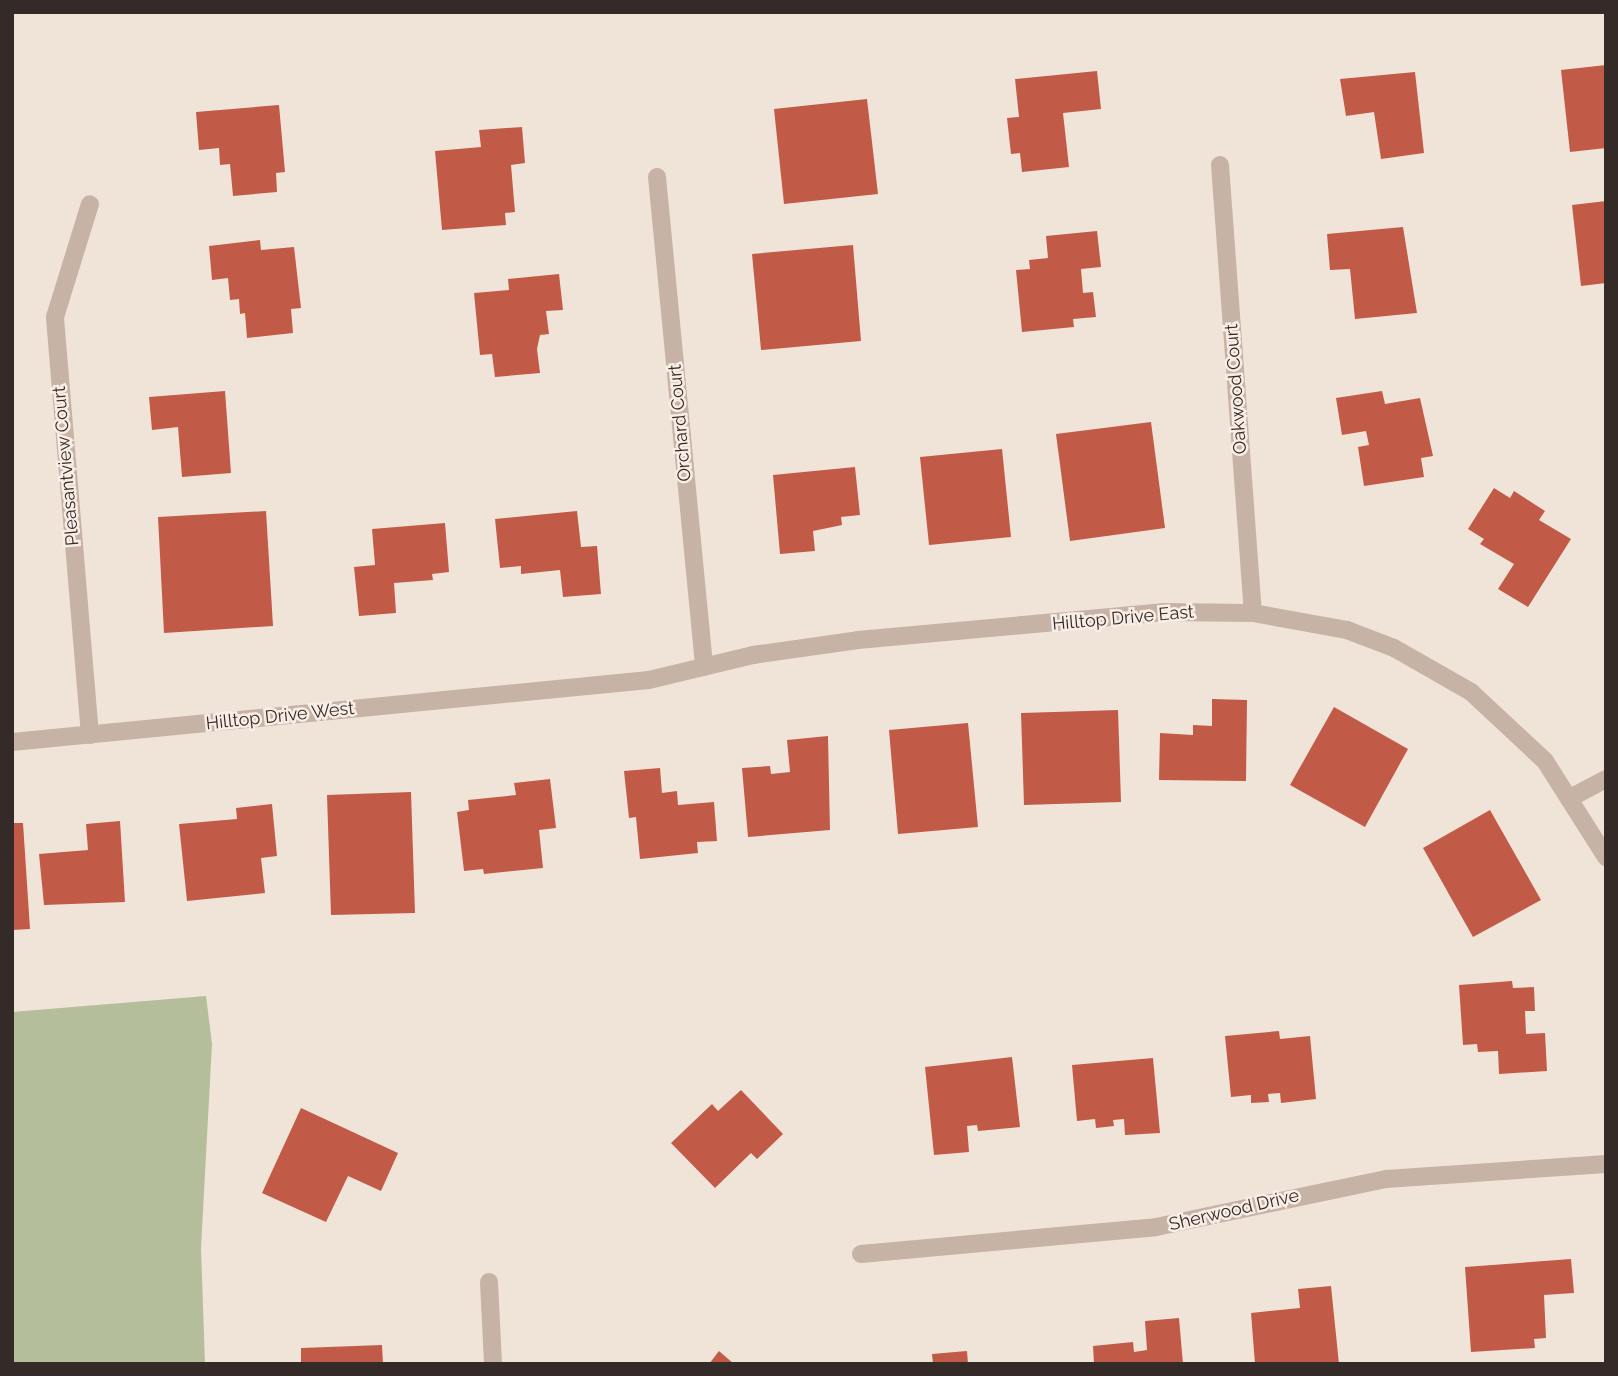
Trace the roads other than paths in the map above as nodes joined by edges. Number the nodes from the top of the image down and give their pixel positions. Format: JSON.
{"nodes":[{"id":1,"x":1220,"y":164,"type":"dead end"},
{"id":2,"x":657,"y":177,"type":"dead end"},
{"id":3,"x":90,"y":204,"type":"dead end"},
{"id":4,"x":1253,"y":613,"type":"junction"},
{"id":5,"x":705,"y":667,"type":"junction"},
{"id":6,"x":548,"y":690,"type":"joint"},
{"id":7,"x":90,"y":734,"type":"junction"},
{"id":8,"x":12,"y":742,"type":"edge"},
{"id":9,"x":1606,"y":779,"type":"edge"},
{"id":10,"x":1572,"y":797,"type":"junction"},
{"id":11,"x":1606,"y":857,"type":"edge"},
{"id":12,"x":1606,"y":1164,"type":"edge"},
{"id":13,"x":861,"y":1254,"type":"dead end"},
{"id":14,"x":489,"y":1282,"type":"dead end"},
{"id":15,"x":493,"y":1364,"type":"edge"}],
"edges":[{"from":1,"to":4,"type":"street","name":"Oakwood Court"},
{"from":2,"to":5,"type":"street","name":"Orchard Court"},
{"from":3,"to":7,"type":"street","name":"Pleasantview Court"},
{"from":4,"to":5,"type":"street","name":"Hilltop Drive East"},
{"from":4,"to":10,"type":"street","name":"Hilltop Drive East"},
{"from":5,"to":6,"type":"street","name":"Hilltop Drive East"},
{"from":6,"to":7,"type":"street","name":"Hilltop Drive West"},
{"from":7,"to":8,"type":"street","name":"Hilltop Drive West"},
{"from":9,"to":10,"type":"street"},
{"from":10,"to":11,"type":"street","name":"Hilltop Drive East"},
{"from":12,"to":13,"type":"street","name":"Sherwood Drive"},
{"from":14,"to":15,"type":"street"}]}
